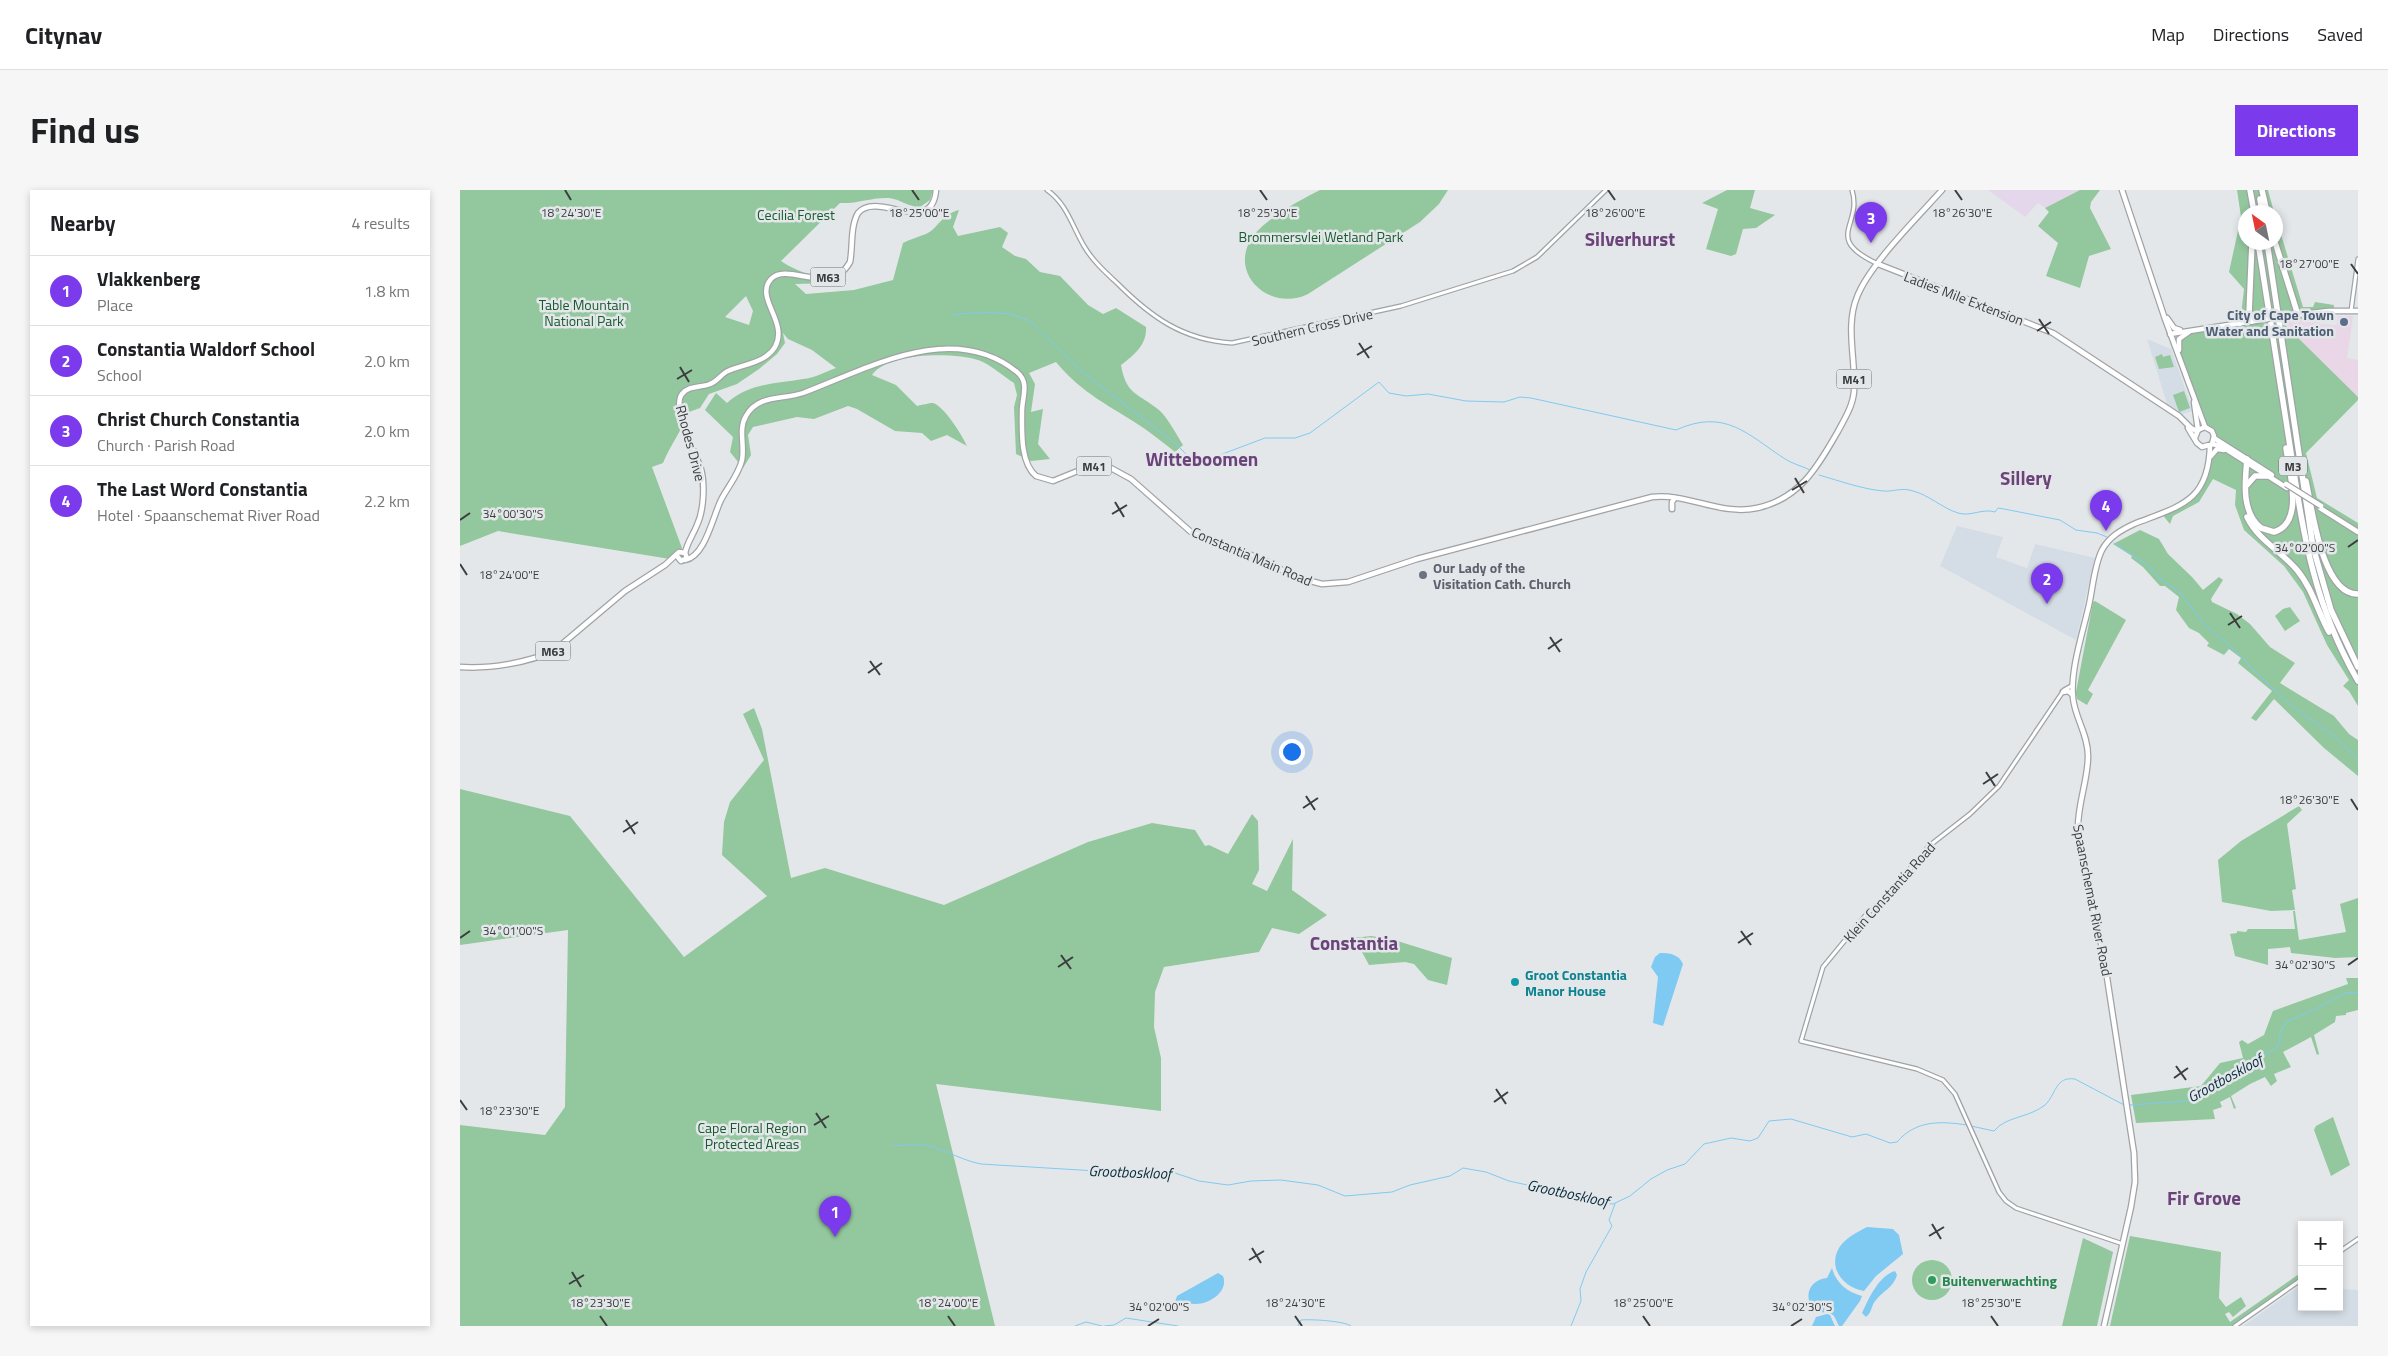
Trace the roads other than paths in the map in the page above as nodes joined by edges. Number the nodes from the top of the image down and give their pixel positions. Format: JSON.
{"nodes":[{"id":1,"x":936,"y":190,"type":"edge"},
{"id":2,"x":1046,"y":190,"type":"edge"},
{"id":3,"x":1606,"y":190,"type":"edge"},
{"id":4,"x":1852,"y":190,"type":"edge"},
{"id":5,"x":1942,"y":190,"type":"edge"},
{"id":6,"x":2122,"y":190,"type":"edge"},
{"id":7,"x":2248,"y":190,"type":"edge"},
{"id":8,"x":2260,"y":190,"type":"edge"},
{"id":9,"x":883,"y":200,"type":"dead end"},
{"id":10,"x":899,"y":203,"type":"dead end"},
{"id":11,"x":2249,"y":205,"type":"edge"},
{"id":12,"x":2252,"y":205,"type":"edge"},
{"id":13,"x":2261,"y":205,"type":"edge"},
{"id":14,"x":2264,"y":205,"type":"edge"},
{"id":15,"x":2252,"y":250,"type":"edge"},
{"id":16,"x":2259,"y":250,"type":"edge"},
{"id":17,"x":2268,"y":250,"type":"edge"},
{"id":18,"x":2278,"y":250,"type":"edge"},
{"id":19,"x":2358,"y":259,"type":"edge"},
{"id":20,"x":1878,"y":264,"type":"junction"},
{"id":21,"x":2351,"y":311,"type":"junction"},
{"id":22,"x":2358,"y":311,"type":"edge"},
{"id":23,"x":2164,"y":312,"type":"junction"},
{"id":24,"x":2249,"y":314,"type":"junction"},
{"id":25,"x":2298,"y":315,"type":"junction"},
{"id":26,"x":2167,"y":318,"type":"junction"},
{"id":27,"x":2252,"y":321,"type":"junction"},
{"id":28,"x":2240,"y":323,"type":"junction"},
{"id":29,"x":2188,"y":331,"type":"junction"},
{"id":30,"x":2172,"y":335,"type":"junction"},
{"id":31,"x":2179,"y":350,"type":"junction"},
{"id":32,"x":2182,"y":365,"type":"junction"},
{"id":33,"x":2280,"y":386,"type":"junction"},
{"id":34,"x":2194,"y":398,"type":"junction"},
{"id":35,"x":2175,"y":414,"type":"junction"},
{"id":36,"x":2197,"y":415,"type":"junction"},
{"id":37,"x":2184,"y":421,"type":"junction"},
{"id":38,"x":2205,"y":427,"type":"junction"},
{"id":39,"x":2198,"y":430,"type":"junction"},
{"id":40,"x":2295,"y":430,"type":"junction"},
{"id":41,"x":2195,"y":438,"type":"junction"},
{"id":42,"x":2214,"y":438,"type":"junction"},
{"id":43,"x":2211,"y":444,"type":"junction"},
{"id":44,"x":2204,"y":447,"type":"junction"},
{"id":45,"x":2230,"y":452,"type":"junction"},
{"id":46,"x":2245,"y":460,"type":"junction"},
{"id":47,"x":2209,"y":463,"type":"junction"},
{"id":48,"x":2206,"y":474,"type":"junction"},
{"id":49,"x":2268,"y":476,"type":"junction"},
{"id":50,"x":2287,"y":486,"type":"junction"},
{"id":51,"x":2246,"y":488,"type":"junction"},
{"id":52,"x":1675,"y":498,"type":"junction"},
{"id":53,"x":1672,"y":508,"type":"dead end"},
{"id":54,"x":2358,"y":532,"type":"edge"},
{"id":55,"x":698,"y":549,"type":"junction"},
{"id":56,"x":682,"y":554,"type":"junction"},
{"id":57,"x":683,"y":560,"type":"junction"},
{"id":58,"x":665,"y":565,"type":"junction"},
{"id":59,"x":2358,"y":594,"type":"edge"},
{"id":60,"x":2348,"y":664,"type":"junction"},
{"id":61,"x":460,"y":667,"type":"edge"},
{"id":62,"x":2358,"y":668,"type":"edge"},
{"id":63,"x":2358,"y":681,"type":"edge"},
{"id":64,"x":2073,"y":686,"type":"junction"},
{"id":65,"x":2063,"y":692,"type":"junction"},
{"id":66,"x":2073,"y":695,"type":"junction"},
{"id":67,"x":2358,"y":1239,"type":"edge"},
{"id":68,"x":2124,"y":1244,"type":"junction"},
{"id":69,"x":2343,"y":1249,"type":"edge"},
{"id":70,"x":2298,"y":1282,"type":"edge"},
{"id":71,"x":2104,"y":1326,"type":"edge"},
{"id":72,"x":2235,"y":1326,"type":"edge"}],
"edges":[{"from":1,"to":10,"type":"main road"},
{"from":2,"to":3,"type":"street","name":"Southern Cross Drive"},
{"from":4,"to":20,"type":"street"},
{"from":5,"to":20,"type":"main road","name":"Constantia Main Road","number":"M41"},
{"from":6,"to":23,"type":"main road"},
{"from":7,"to":11,"type":"highway"},
{"from":7,"to":12,"type":"highway"},
{"from":8,"to":13,"type":"highway"},
{"from":8,"to":14,"type":"highway"},
{"from":9,"to":56,"type":"main road","name":"Rhodes Drive","number":"M63"},
{"from":15,"to":24,"type":"highway"},
{"from":16,"to":33,"type":"highway","number":"M3"},
{"from":17,"to":40,"type":"highway","number":"M3"},
{"from":18,"to":25,"type":"highway"},
{"from":19,"to":21,"type":"street"},
{"from":20,"to":35,"type":"main road","name":"Ladies Mile Extension"},
{"from":20,"to":52,"type":"main road","name":"Constantia Main Road","number":"M41"},
{"from":21,"to":22,"type":"main road"},
{"from":21,"to":25,"type":"main road"},
{"from":23,"to":26,"type":"main road"},
{"from":23,"to":30,"type":"main road"},
{"from":24,"to":27,"type":"highway"},
{"from":24,"to":28,"type":"highway"},
{"from":25,"to":27,"type":"main road","bridge":true},
{"from":26,"to":29,"type":"main road"},
{"from":26,"to":30,"type":"main road"},
{"from":27,"to":28,"type":"main road"},
{"from":28,"to":29,"type":"main road"},
{"from":29,"to":30,"type":"main road"},
{"from":29,"to":31,"type":"main road"},
{"from":30,"to":31,"type":"main road"},
{"from":30,"to":32,"type":"main road"},
{"from":31,"to":32,"type":"main road"},
{"from":32,"to":34,"type":"main road"},
{"from":33,"to":51,"type":"highway"},
{"from":33,"to":60,"type":"highway","number":"M3"},
{"from":34,"to":36,"type":"main road"},
{"from":34,"to":38,"type":"main road"},
{"from":35,"to":37,"type":"main road","name":"Ladies Mile Extension"},
{"from":35,"to":41,"type":"main road","name":"Ladies Mile Extension"},
{"from":36,"to":37,"type":"main road"},
{"from":36,"to":39,"type":"main road"},
{"from":37,"to":39,"type":"main road","name":"Ladies Mile Extension"},
{"from":38,"to":39,"type":"main road"},
{"from":38,"to":42,"type":"main road"},
{"from":39,"to":41,"type":"main road"},
{"from":40,"to":59,"type":"highway"},
{"from":40,"to":62,"type":"highway","number":"M3"},
{"from":41,"to":44,"type":"main road"},
{"from":42,"to":43,"type":"main road"},
{"from":42,"to":46,"type":"main road"},
{"from":43,"to":44,"type":"main road"},
{"from":43,"to":45,"type":"main road"},
{"from":43,"to":47,"type":"main road","name":"Spaanschemat River Road"},
{"from":44,"to":48,"type":"main road"},
{"from":45,"to":46,"type":"main road"},
{"from":45,"to":47,"type":"main road"},
{"from":46,"to":49,"type":"main road"},
{"from":46,"to":50,"type":"main road"},
{"from":46,"to":51,"type":"highway"},
{"from":46,"to":60,"type":"highway"},
{"from":47,"to":48,"type":"main road","name":"Spaanschemat River Road"},
{"from":48,"to":64,"type":"main road","name":"Spaanschemat River Road"},
{"from":49,"to":50,"type":"main road"},
{"from":49,"to":51,"type":"highway"},
{"from":50,"to":54,"type":"main road","bridge":true},
{"from":52,"to":53,"type":"main road"},
{"from":52,"to":55,"type":"main road","name":"Constantia Main Road","number":"M41"},
{"from":55,"to":56,"type":"main road"},
{"from":55,"to":57,"type":"main road","name":"Constantia Main Road","number":"M41"},
{"from":56,"to":57,"type":"main road"},
{"from":56,"to":57,"type":"main road"},
{"from":56,"to":58,"type":"main road","number":"M63"},
{"from":57,"to":58,"type":"main road","number":"M63"},
{"from":58,"to":61,"type":"main road","number":"M63"},
{"from":60,"to":63,"type":"highway","number":"M3"},
{"from":64,"to":65,"type":"street","name":"Klein Constantia Road"},
{"from":64,"to":66,"type":"main road","name":"Spaanschemat River Road"},
{"from":65,"to":66,"type":"main road"},
{"from":65,"to":68,"type":"street","name":"Klein Constantia Road"},
{"from":66,"to":68,"type":"main road","name":"Spaanschemat River Road"},
{"from":67,"to":69,"type":"street"},
{"from":68,"to":71,"type":"main road","name":"Spaanschemat River Road"},
{"from":70,"to":72,"type":"street"}]}
